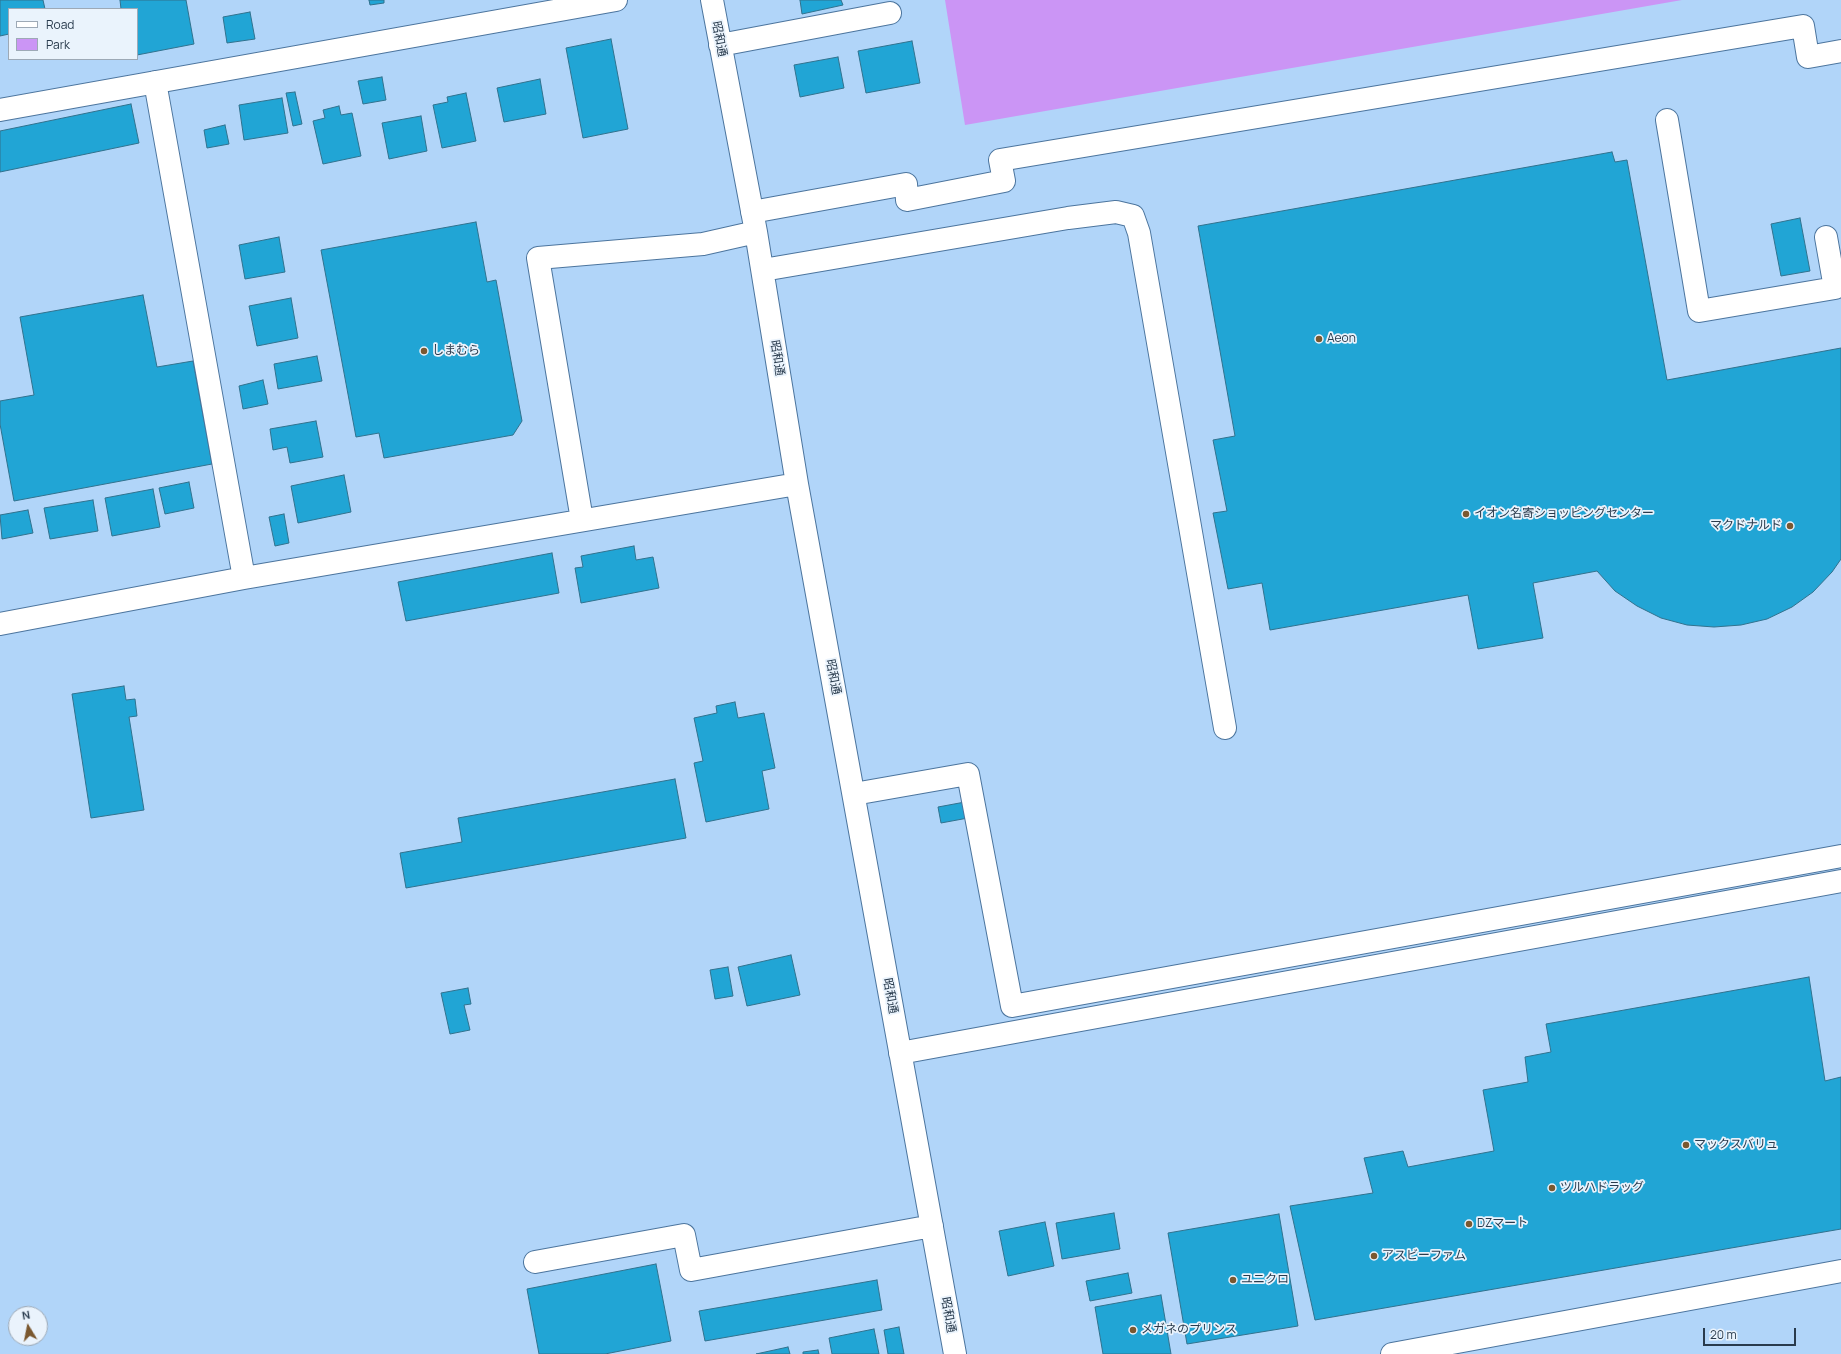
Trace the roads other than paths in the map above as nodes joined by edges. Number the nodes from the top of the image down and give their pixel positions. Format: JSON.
{"nodes":[{"id":1,"x":616,"y":0,"type":"edge"},
{"id":2,"x":712,"y":0,"type":"edge"},
{"id":3,"x":890,"y":13,"type":"dead end"},
{"id":4,"x":720,"y":45,"type":"junction"},
{"id":5,"x":1841,"y":51,"type":"edge"},
{"id":6,"x":155,"y":82,"type":"junction"},
{"id":7,"x":0,"y":110,"type":"edge"},
{"id":8,"x":1666,"y":120,"type":"dead end"},
{"id":9,"x":754,"y":222,"type":"junction"},
{"id":10,"x":1826,"y":237,"type":"dead end"},
{"id":11,"x":763,"y":270,"type":"junction"},
{"id":12,"x":797,"y":484,"type":"junction"},
{"id":13,"x":582,"y":520,"type":"junction"},
{"id":14,"x":244,"y":578,"type":"junction"},
{"id":15,"x":0,"y":624,"type":"edge"},
{"id":16,"x":1225,"y":728,"type":"dead end"},
{"id":17,"x":854,"y":794,"type":"junction"},
{"id":18,"x":1841,"y":856,"type":"edge"},
{"id":19,"x":1841,"y":881,"type":"edge"},
{"id":20,"x":900,"y":1052,"type":"junction"},
{"id":21,"x":932,"y":1226,"type":"junction"},
{"id":22,"x":535,"y":1262,"type":"dead end"},
{"id":23,"x":1841,"y":1271,"type":"edge"},
{"id":24,"x":954,"y":1354,"type":"edge"},
{"id":25,"x":1392,"y":1354,"type":"edge"}],
"edges":[{"from":1,"to":6,"type":"street"},
{"from":2,"to":4,"type":"street","name":"昭和通"},
{"from":3,"to":4,"type":"street"},
{"from":4,"to":9,"type":"street","name":"昭和通"},
{"from":5,"to":9,"type":"street"},
{"from":6,"to":7,"type":"street"},
{"from":6,"to":14,"type":"street"},
{"from":8,"to":10,"type":"street"},
{"from":9,"to":11,"type":"street","name":"昭和通"},
{"from":9,"to":13,"type":"street"},
{"from":11,"to":12,"type":"street","name":"昭和通"},
{"from":11,"to":16,"type":"street"},
{"from":12,"to":13,"type":"street"},
{"from":12,"to":17,"type":"street","name":"昭和通"},
{"from":13,"to":14,"type":"street"},
{"from":14,"to":15,"type":"street"},
{"from":17,"to":18,"type":"street"},
{"from":17,"to":20,"type":"street","name":"昭和通"},
{"from":19,"to":20,"type":"street"},
{"from":20,"to":21,"type":"street","name":"昭和通"},
{"from":21,"to":22,"type":"street"},
{"from":21,"to":24,"type":"street","name":"昭和通"},
{"from":23,"to":25,"type":"street"}]}
